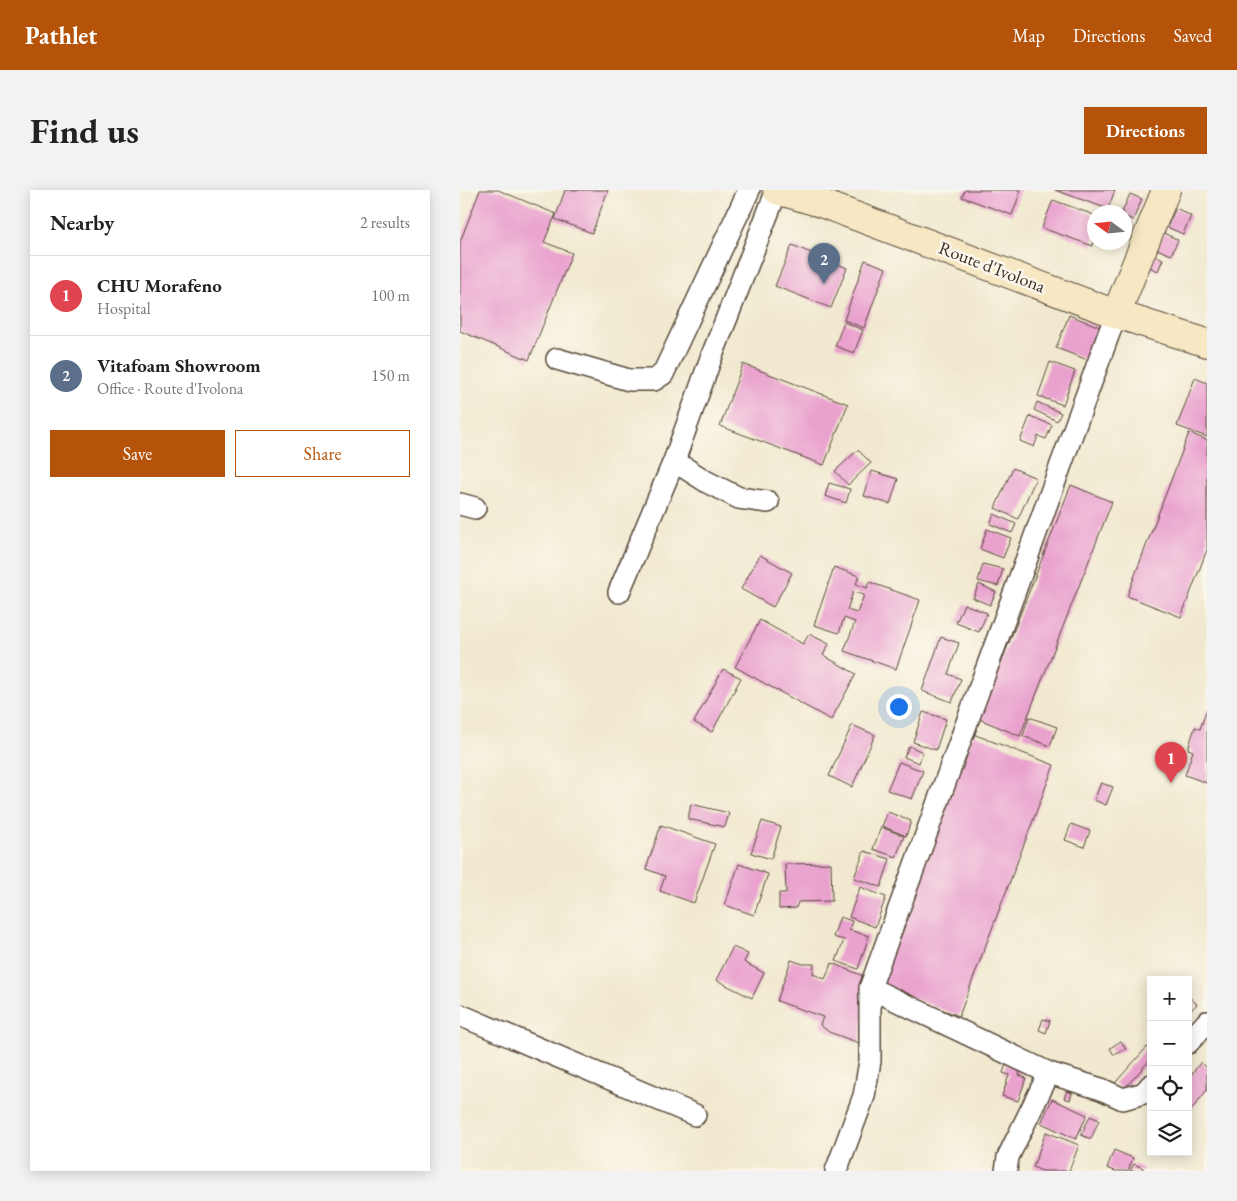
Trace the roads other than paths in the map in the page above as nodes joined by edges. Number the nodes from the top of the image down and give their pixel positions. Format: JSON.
{"nodes":[{"id":1,"x":749,"y":190,"type":"edge"},
{"id":2,"x":777,"y":190,"type":"edge"},
{"id":3,"x":1166,"y":190,"type":"edge"},
{"id":4,"x":820,"y":196,"type":"edge"},
{"id":5,"x":1116,"y":314,"type":"junction"},
{"id":6,"x":1207,"y":343,"type":"edge"},
{"id":7,"x":557,"y":359,"type":"dead end"},
{"id":8,"x":674,"y":461,"type":"junction"},
{"id":9,"x":768,"y":502,"type":"dead end"},
{"id":10,"x":619,"y":592,"type":"dead end"},
{"id":11,"x":870,"y":988,"type":"junction"},
{"id":12,"x":460,"y":1014,"type":"edge"},
{"id":13,"x":1207,"y":1022,"type":"edge"},
{"id":14,"x":1192,"y":1039,"type":"edge"},
{"id":15,"x":1049,"y":1072,"type":"junction"},
{"id":16,"x":1147,"y":1090,"type":"edge"},
{"id":17,"x":695,"y":1115,"type":"dead end"},
{"id":18,"x":836,"y":1171,"type":"edge"},
{"id":19,"x":1006,"y":1171,"type":"edge"}],
"edges":[{"from":1,"to":7,"type":"street"},
{"from":2,"to":4,"type":"main road","name":"Route d'Ivolona"},
{"from":2,"to":8,"type":"street"},
{"from":3,"to":5,"type":"main road"},
{"from":4,"to":5,"type":"main road","name":"Route d'Ivolona"},
{"from":5,"to":6,"type":"main road","name":"Route d'Ivolona"},
{"from":5,"to":11,"type":"street"},
{"from":8,"to":9,"type":"street"},
{"from":8,"to":10,"type":"street"},
{"from":11,"to":15,"type":"street"},
{"from":11,"to":18,"type":"street"},
{"from":12,"to":17,"type":"street"},
{"from":13,"to":14,"type":"street"},
{"from":15,"to":16,"type":"street"},
{"from":15,"to":19,"type":"street"}]}
